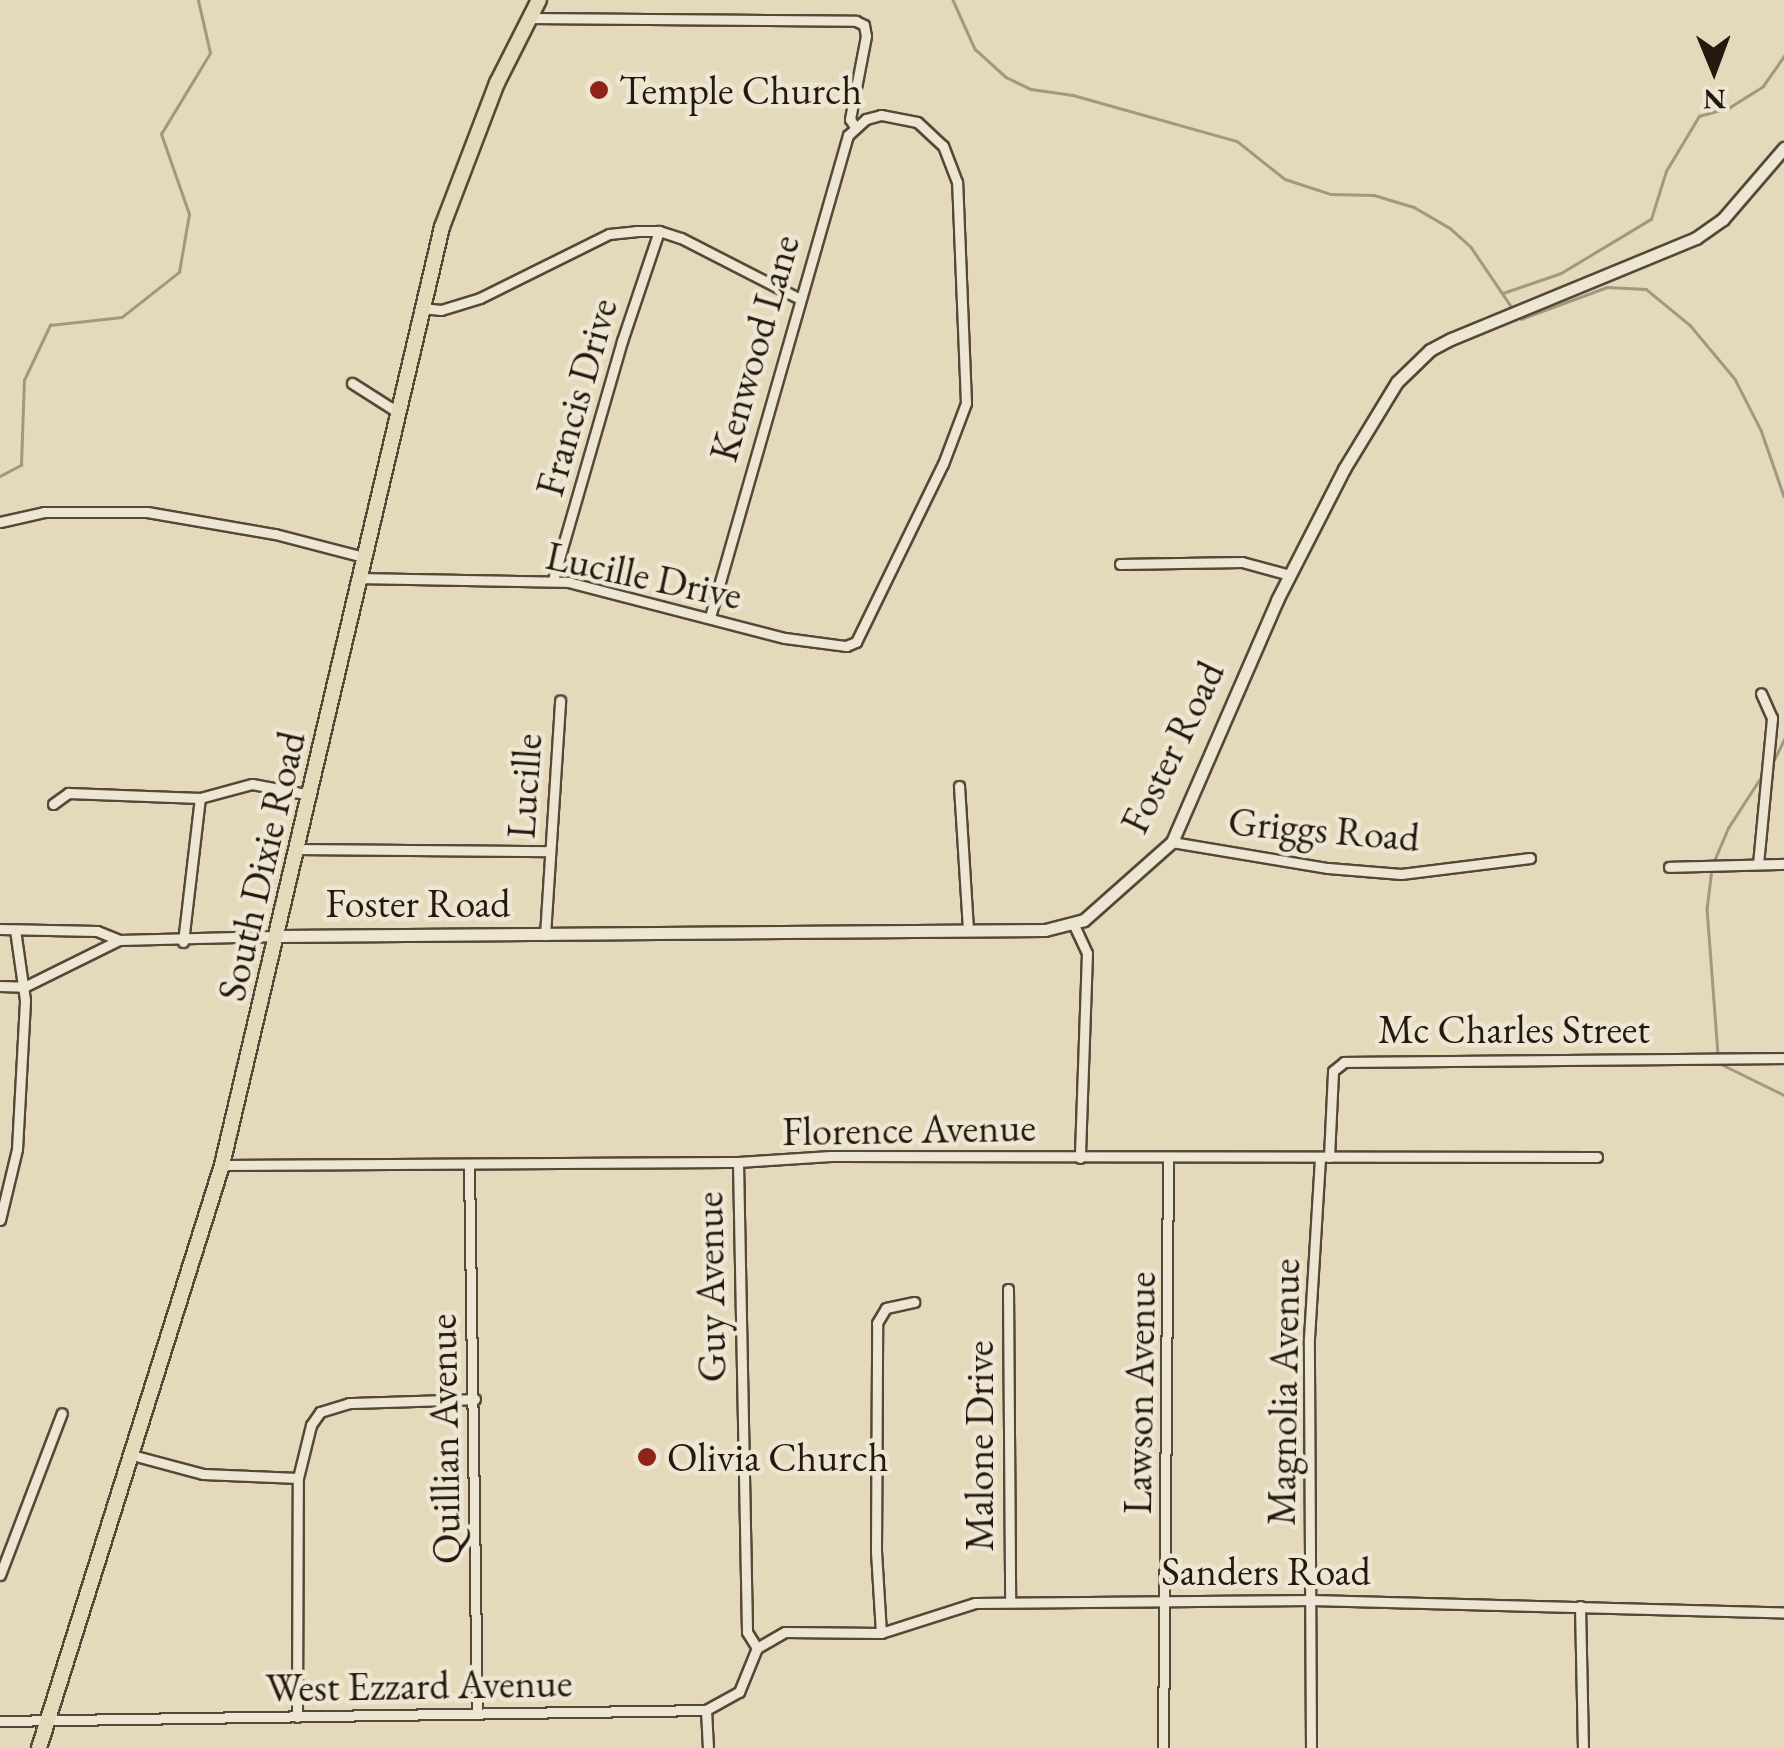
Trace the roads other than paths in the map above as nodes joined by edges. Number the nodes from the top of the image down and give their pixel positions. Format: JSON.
{"nodes":[{"id":1,"x":539,"y":0,"type":"edge"},
{"id":2,"x":530,"y":18,"type":"junction"},
{"id":3,"x":856,"y":128,"type":"junction"},
{"id":4,"x":1784,"y":148,"type":"edge"},
{"id":5,"x":659,"y":231,"type":"junction"},
{"id":6,"x":798,"y":298,"type":"junction"},
{"id":7,"x":422,"y":308,"type":"junction"},
{"id":8,"x":352,"y":383,"type":"dead end"},
{"id":9,"x":396,"y":411,"type":"junction"},
{"id":10,"x":0,"y":522,"type":"edge"},
{"id":11,"x":364,"y":556,"type":"junction"},
{"id":12,"x":1120,"y":564,"type":"dead end"},
{"id":13,"x":1290,"y":575,"type":"junction"},
{"id":14,"x":361,"y":578,"type":"junction"},
{"id":15,"x":553,"y":580,"type":"junction"},
{"id":16,"x":710,"y":616,"type":"junction"},
{"id":17,"x":1761,"y":693,"type":"dead end"},
{"id":18,"x":560,"y":700,"type":"dead end"},
{"id":19,"x":959,"y":786,"type":"dead end"},
{"id":20,"x":311,"y":795,"type":"junction"},
{"id":21,"x":200,"y":798,"type":"junction"},
{"id":22,"x":53,"y":804,"type":"dead end"},
{"id":23,"x":1172,"y":842,"type":"junction"},
{"id":24,"x":300,"y":849,"type":"junction"},
{"id":25,"x":550,"y":851,"type":"junction"},
{"id":26,"x":1530,"y":858,"type":"dead end"},
{"id":27,"x":1758,"y":864,"type":"junction"},
{"id":28,"x":1784,"y":864,"type":"edge"},
{"id":29,"x":1668,"y":866,"type":"dead end"},
{"id":30,"x":1073,"y":923,"type":"junction"},
{"id":31,"x":0,"y":929,"type":"edge"},
{"id":32,"x":15,"y":930,"type":"junction"},
{"id":33,"x":968,"y":930,"type":"junction"},
{"id":34,"x":544,"y":934,"type":"junction"},
{"id":35,"x":279,"y":936,"type":"junction"},
{"id":36,"x":119,"y":940,"type":"junction"},
{"id":37,"x":183,"y":942,"type":"junction"},
{"id":38,"x":0,"y":986,"type":"edge"},
{"id":39,"x":24,"y":987,"type":"junction"},
{"id":40,"x":1784,"y":1058,"type":"edge"},
{"id":41,"x":1325,"y":1157,"type":"junction"},
{"id":42,"x":1597,"y":1157,"type":"dead end"},
{"id":43,"x":1080,"y":1158,"type":"junction"},
{"id":44,"x":1168,"y":1159,"type":"junction"},
{"id":45,"x":738,"y":1162,"type":"junction"},
{"id":46,"x":469,"y":1164,"type":"junction"},
{"id":47,"x":222,"y":1165,"type":"junction"},
{"id":48,"x":0,"y":1220,"type":"edge"},
{"id":49,"x":1008,"y":1289,"type":"dead end"},
{"id":50,"x":914,"y":1302,"type":"dead end"},
{"id":51,"x":475,"y":1399,"type":"junction"},
{"id":52,"x":62,"y":1414,"type":"dead end"},
{"id":53,"x":132,"y":1455,"type":"junction"},
{"id":54,"x":298,"y":1478,"type":"junction"},
{"id":55,"x":0,"y":1575,"type":"edge"},
{"id":56,"x":1167,"y":1600,"type":"junction"},
{"id":57,"x":1311,"y":1600,"type":"junction"},
{"id":58,"x":1010,"y":1602,"type":"junction"},
{"id":59,"x":1580,"y":1606,"type":"junction"},
{"id":60,"x":1784,"y":1612,"type":"edge"},
{"id":61,"x":881,"y":1632,"type":"junction"},
{"id":62,"x":757,"y":1648,"type":"junction"},
{"id":63,"x":706,"y":1710,"type":"junction"},
{"id":64,"x":478,"y":1713,"type":"junction"},
{"id":65,"x":296,"y":1717,"type":"junction"},
{"id":66,"x":48,"y":1720,"type":"junction"},
{"id":67,"x":0,"y":1722,"type":"edge"},
{"id":68,"x":40,"y":1748,"type":"edge"},
{"id":69,"x":708,"y":1748,"type":"edge"},
{"id":70,"x":1163,"y":1748,"type":"edge"},
{"id":71,"x":1311,"y":1748,"type":"edge"},
{"id":72,"x":1583,"y":1748,"type":"edge"}],
"edges":[{"from":1,"to":2,"type":"main road","name":"South Dixie Road"},
{"from":2,"to":3,"type":"street"},
{"from":2,"to":7,"type":"main road","name":"South Dixie Road"},
{"from":3,"to":6,"type":"street","name":"Kenwood Lane"},
{"from":3,"to":16,"type":"street","name":"Lucille Drive"},
{"from":4,"to":13,"type":"street","name":"Foster Road"},
{"from":5,"to":6,"type":"street"},
{"from":5,"to":7,"type":"street"},
{"from":5,"to":15,"type":"street","name":"Francis Drive"},
{"from":6,"to":16,"type":"street","name":"Kenwood Lane"},
{"from":7,"to":9,"type":"main road","name":"South Dixie Road"},
{"from":8,"to":9,"type":"street"},
{"from":9,"to":11,"type":"main road","name":"South Dixie Road"},
{"from":10,"to":11,"type":"street"},
{"from":11,"to":14,"type":"main road","name":"South Dixie Road"},
{"from":12,"to":13,"type":"street"},
{"from":13,"to":23,"type":"street","name":"Foster Road"},
{"from":14,"to":15,"type":"street","name":"Lucille Drive"},
{"from":14,"to":20,"type":"main road","name":"South Dixie Road"},
{"from":15,"to":16,"type":"street","name":"Lucille Drive"},
{"from":17,"to":27,"type":"street"},
{"from":18,"to":25,"type":"street","name":"Lucille"},
{"from":19,"to":33,"type":"street"},
{"from":20,"to":21,"type":"street"},
{"from":20,"to":24,"type":"main road","name":"South Dixie Road"},
{"from":21,"to":22,"type":"street"},
{"from":21,"to":37,"type":"street"},
{"from":23,"to":26,"type":"street","name":"Griggs Road"},
{"from":23,"to":30,"type":"street","name":"Foster Road"},
{"from":24,"to":25,"type":"street"},
{"from":24,"to":35,"type":"main road","name":"South Dixie Road"},
{"from":25,"to":34,"type":"street","name":"Lucille"},
{"from":27,"to":28,"type":"street"},
{"from":27,"to":29,"type":"street"},
{"from":30,"to":33,"type":"street","name":"Foster Road"},
{"from":30,"to":43,"type":"street"},
{"from":31,"to":32,"type":"street"},
{"from":32,"to":36,"type":"street"},
{"from":32,"to":39,"type":"street"},
{"from":33,"to":34,"type":"street","name":"Foster Road"},
{"from":34,"to":35,"type":"street","name":"Foster Road"},
{"from":35,"to":37,"type":"street"},
{"from":35,"to":47,"type":"main road","name":"South Dixie Road"},
{"from":36,"to":37,"type":"street"},
{"from":36,"to":39,"type":"street"},
{"from":38,"to":39,"type":"street"},
{"from":39,"to":48,"type":"street"},
{"from":40,"to":41,"type":"street","name":"Mc Charles Street"},
{"from":41,"to":42,"type":"street","name":"Florence Avenue"},
{"from":41,"to":44,"type":"street","name":"Florence Avenue"},
{"from":41,"to":57,"type":"street","name":"Magnolia Avenue"},
{"from":43,"to":44,"type":"street","name":"Florence Avenue"},
{"from":43,"to":45,"type":"street","name":"Florence Avenue"},
{"from":44,"to":56,"type":"street","name":"Lawson Avenue"},
{"from":45,"to":46,"type":"street","name":"Florence Avenue"},
{"from":45,"to":62,"type":"street","name":"Guy Avenue"},
{"from":46,"to":47,"type":"street","name":"Florence Avenue"},
{"from":46,"to":51,"type":"street","name":"Quillian Avenue"},
{"from":47,"to":53,"type":"main road","name":"South Dixie Road"},
{"from":49,"to":58,"type":"street","name":"Malone Drive"},
{"from":50,"to":61,"type":"street"},
{"from":51,"to":54,"type":"street"},
{"from":51,"to":64,"type":"street","name":"Quillian Avenue"},
{"from":52,"to":55,"type":"street"},
{"from":53,"to":54,"type":"street"},
{"from":53,"to":66,"type":"main road","name":"South Dixie Road"},
{"from":54,"to":65,"type":"street"},
{"from":56,"to":57,"type":"street","name":"Sanders Road"},
{"from":56,"to":58,"type":"street","name":"Sanders Road"},
{"from":56,"to":70,"type":"street","name":"Lawson Avenue"},
{"from":57,"to":59,"type":"street","name":"Sanders Road"},
{"from":57,"to":71,"type":"street","name":"Magnolia Avenue"},
{"from":58,"to":61,"type":"street","name":"Sanders Road"},
{"from":59,"to":60,"type":"street","name":"Sanders Road"},
{"from":59,"to":72,"type":"street"},
{"from":61,"to":62,"type":"street","name":"Sanders Road"},
{"from":62,"to":63,"type":"street"},
{"from":63,"to":64,"type":"street","name":"West Ezzard Avenue"},
{"from":63,"to":69,"type":"street"},
{"from":64,"to":65,"type":"street","name":"West Ezzard Avenue"},
{"from":65,"to":66,"type":"street","name":"West Ezzard Avenue"},
{"from":66,"to":67,"type":"street","name":"West Ezzard Avenue"},
{"from":66,"to":68,"type":"main road","name":"South Dixie Road"}]}
